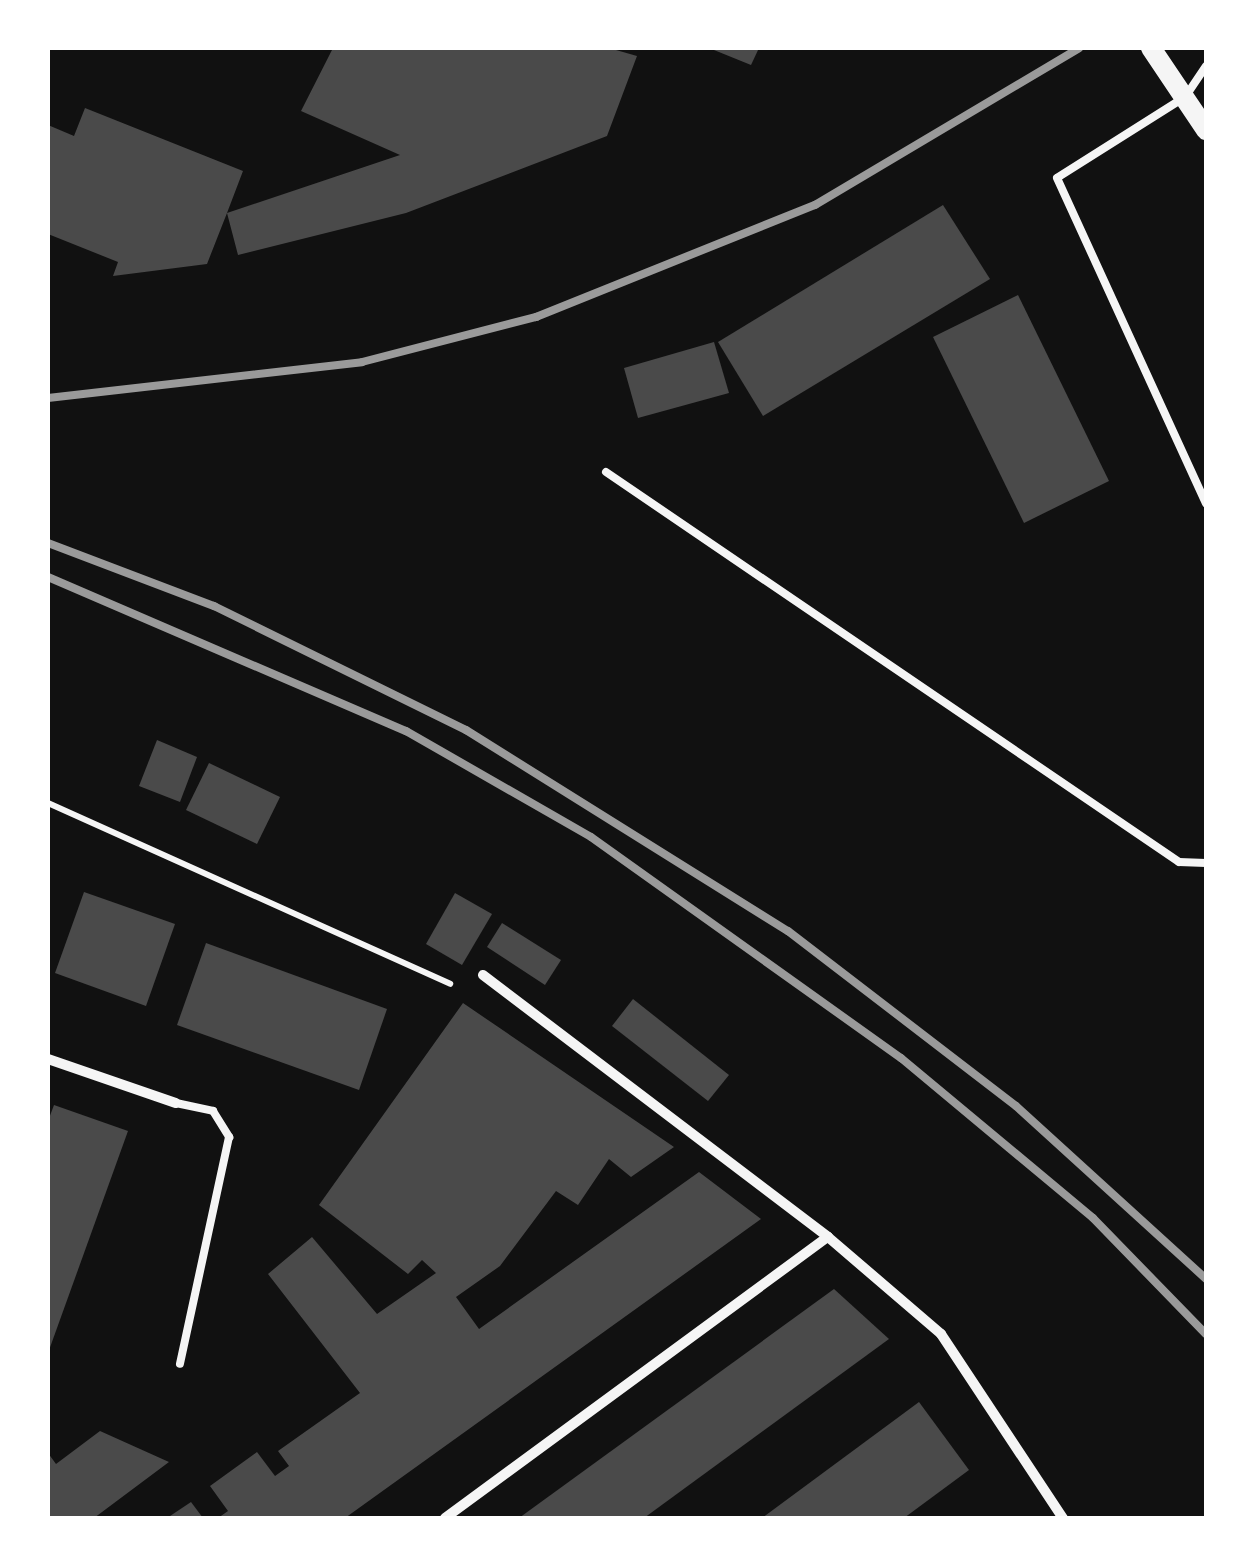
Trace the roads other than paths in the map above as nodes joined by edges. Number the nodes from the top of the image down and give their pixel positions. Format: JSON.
{"nodes":[{"id":1,"x":1151,"y":48,"type":"edge"},
{"id":2,"x":1206,"y":66,"type":"edge"},
{"id":3,"x":1185,"y":97,"type":"junction"},
{"id":4,"x":1206,"y":130,"type":"edge"},
{"id":5,"x":606,"y":472,"type":"dead end"},
{"id":6,"x":1206,"y":502,"type":"edge"},
{"id":7,"x":1206,"y":862,"type":"edge"},
{"id":8,"x":483,"y":976,"type":"road end"},
{"id":9,"x":48,"y":1059,"type":"edge"},
{"id":10,"x":176,"y":1103,"type":"joint"},
{"id":11,"x":828,"y":1237,"type":"junction"},
{"id":12,"x":180,"y":1364,"type":"dead end"},
{"id":13,"x":445,"y":1518,"type":"edge"},
{"id":14,"x":1063,"y":1518,"type":"edge"}],
"edges":[{"from":1,"to":3,"type":"main road"},
{"from":2,"to":3,"type":"lane"},
{"from":3,"to":4,"type":"main road"},
{"from":3,"to":6,"type":"lane"},
{"from":5,"to":7,"type":"lane"},
{"from":8,"to":11,"type":"street"},
{"from":9,"to":10,"type":"street"},
{"from":10,"to":12,"type":"lane"},
{"from":11,"to":13,"type":"street"},
{"from":11,"to":14,"type":"street"}]}
